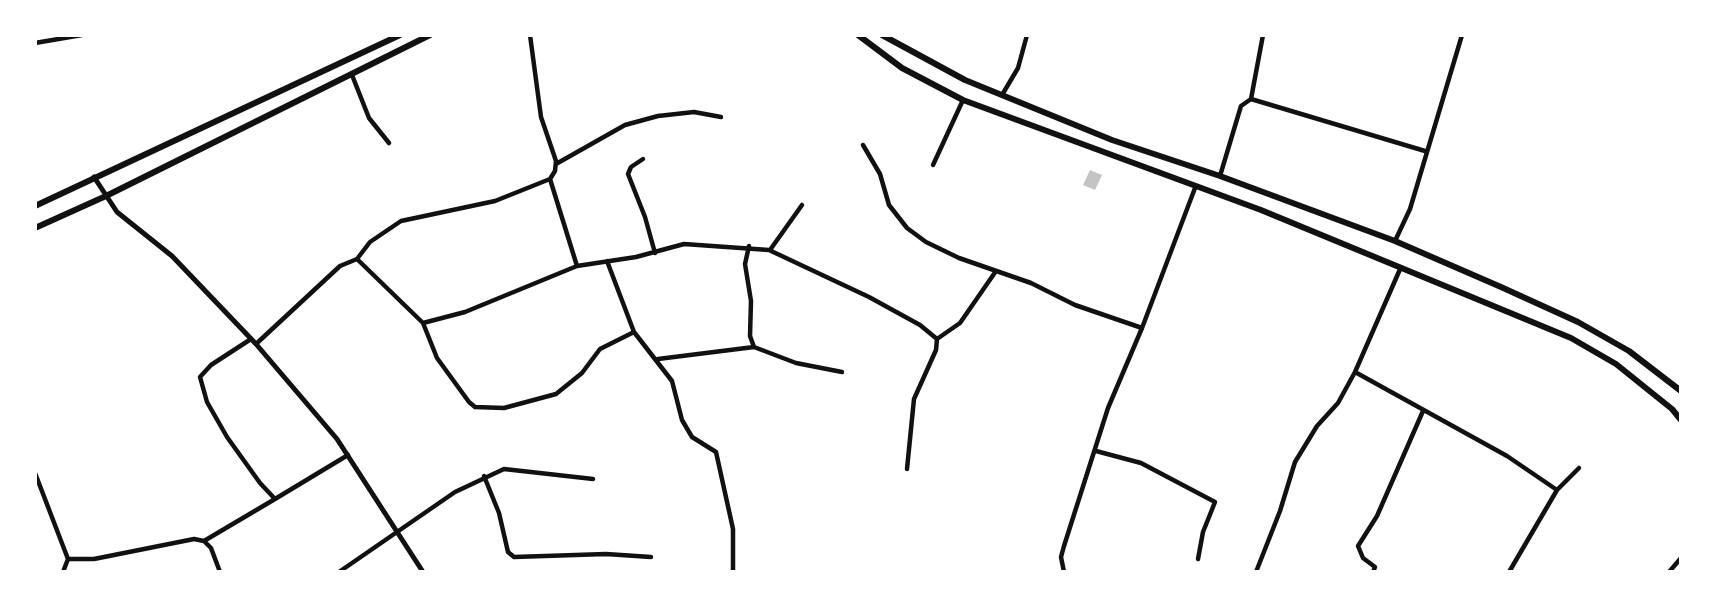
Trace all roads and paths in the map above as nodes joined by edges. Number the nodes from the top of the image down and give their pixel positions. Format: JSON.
{"nodes":[{"id":1,"x":42,"y":35,"type":"edge"},
{"id":2,"x":82,"y":35,"type":"edge"},
{"id":3,"x":400,"y":35,"type":"edge"},
{"id":4,"x":430,"y":35,"type":"edge"},
{"id":5,"x":530,"y":35,"type":"edge"},
{"id":6,"x":858,"y":35,"type":"edge"},
{"id":7,"x":882,"y":35,"type":"edge"},
{"id":8,"x":1027,"y":35,"type":"edge"},
{"id":9,"x":1263,"y":35,"type":"edge"},
{"id":10,"x":1462,"y":35,"type":"edge"},
{"id":11,"x":37,"y":43,"type":"edge"},
{"id":12,"x":352,"y":75,"type":"junction"},
{"id":13,"x":1002,"y":95,"type":"junction"},
{"id":14,"x":1251,"y":99,"type":"junction"},
{"id":15,"x":963,"y":100,"type":"junction"},
{"id":16,"x":721,"y":117,"type":"dead end"},
{"id":17,"x":389,"y":143,"type":"dead end"},
{"id":18,"x":863,"y":145,"type":"dead end"},
{"id":19,"x":1425,"y":151,"type":"junction"},
{"id":20,"x":643,"y":159,"type":"dead end"},
{"id":21,"x":556,"y":164,"type":"junction"},
{"id":22,"x":933,"y":166,"type":"dead end"},
{"id":23,"x":1220,"y":176,"type":"junction"},
{"id":24,"x":94,"y":177,"type":"junction"},
{"id":25,"x":550,"y":179,"type":"junction"},
{"id":26,"x":1195,"y":188,"type":"junction"},
{"id":27,"x":106,"y":196,"type":"junction"},
{"id":28,"x":802,"y":205,"type":"dead end"},
{"id":29,"x":35,"y":206,"type":"edge"},
{"id":30,"x":35,"y":228,"type":"edge"},
{"id":31,"x":1395,"y":241,"type":"junction"},
{"id":32,"x":749,"y":246,"type":"junction"},
{"id":33,"x":769,"y":250,"type":"junction"},
{"id":34,"x":655,"y":253,"type":"junction"},
{"id":35,"x":357,"y":259,"type":"junction"},
{"id":36,"x":607,"y":261,"type":"junction"},
{"id":37,"x":577,"y":266,"type":"junction"},
{"id":38,"x":1401,"y":267,"type":"junction"},
{"id":39,"x":996,"y":271,"type":"junction"},
{"id":40,"x":423,"y":323,"type":"junction"},
{"id":41,"x":1142,"y":328,"type":"junction"},
{"id":42,"x":634,"y":332,"type":"junction"},
{"id":43,"x":937,"y":339,"type":"junction"},
{"id":44,"x":253,"y":341,"type":"junction"},
{"id":45,"x":754,"y":347,"type":"junction"},
{"id":46,"x":658,"y":359,"type":"junction"},
{"id":47,"x":842,"y":372,"type":"dead end"},
{"id":48,"x":1355,"y":372,"type":"junction"},
{"id":49,"x":1680,"y":388,"type":"edge"},
{"id":50,"x":1423,"y":411,"type":"junction"},
{"id":51,"x":1681,"y":420,"type":"edge"},
{"id":52,"x":1096,"y":451,"type":"junction"},
{"id":53,"x":349,"y":455,"type":"junction"},
{"id":54,"x":1579,"y":468,"type":"dead end"},
{"id":55,"x":907,"y":469,"type":"dead end"},
{"id":56,"x":35,"y":473,"type":"edge"},
{"id":57,"x":484,"y":476,"type":"junction"},
{"id":58,"x":593,"y":478,"type":"dead end"},
{"id":59,"x":1557,"y":490,"type":"junction"},
{"id":60,"x":275,"y":499,"type":"junction"},
{"id":61,"x":398,"y":531,"type":"junction"},
{"id":62,"x":204,"y":541,"type":"junction"},
{"id":63,"x":652,"y":557,"type":"dead end"},
{"id":64,"x":1681,"y":558,"type":"edge"},
{"id":65,"x":68,"y":559,"type":"junction"},
{"id":66,"x":1198,"y":559,"type":"dead end"},
{"id":67,"x":63,"y":572,"type":"edge"},
{"id":68,"x":220,"y":572,"type":"edge"},
{"id":69,"x":339,"y":572,"type":"edge"},
{"id":70,"x":423,"y":572,"type":"edge"},
{"id":71,"x":733,"y":572,"type":"edge"},
{"id":72,"x":1064,"y":572,"type":"edge"},
{"id":73,"x":1256,"y":572,"type":"edge"},
{"id":74,"x":1373,"y":572,"type":"edge"},
{"id":75,"x":1509,"y":572,"type":"edge"},
{"id":76,"x":1669,"y":572,"type":"edge"}],
"edges":[{"from":1,"to":11,"type":"street"},
{"from":2,"to":11,"type":"street"},
{"from":3,"to":24,"type":"main road"},
{"from":4,"to":12,"type":"main road"},
{"from":5,"to":21,"type":"street"},
{"from":6,"to":15,"type":"main road"},
{"from":7,"to":13,"type":"main road"},
{"from":8,"to":13,"type":"street"},
{"from":9,"to":14,"type":"street"},
{"from":10,"to":19,"type":"street"},
{"from":12,"to":17,"type":"street"},
{"from":12,"to":27,"type":"main road"},
{"from":13,"to":23,"type":"main road"},
{"from":14,"to":19,"type":"street"},
{"from":14,"to":23,"type":"street"},
{"from":15,"to":22,"type":"street"},
{"from":15,"to":26,"type":"main road"},
{"from":16,"to":21,"type":"street"},
{"from":18,"to":39,"type":"street"},
{"from":19,"to":31,"type":"street"},
{"from":20,"to":34,"type":"street"},
{"from":21,"to":25,"type":"street"},
{"from":23,"to":31,"type":"main road"},
{"from":24,"to":27,"type":"street"},
{"from":24,"to":29,"type":"main road"},
{"from":25,"to":35,"type":"street"},
{"from":25,"to":37,"type":"street"},
{"from":26,"to":38,"type":"main road"},
{"from":26,"to":41,"type":"street"},
{"from":27,"to":30,"type":"main road"},
{"from":27,"to":44,"type":"street"},
{"from":28,"to":33,"type":"street"},
{"from":31,"to":49,"type":"main road"},
{"from":32,"to":33,"type":"street"},
{"from":32,"to":34,"type":"street"},
{"from":32,"to":45,"type":"street"},
{"from":33,"to":43,"type":"street"},
{"from":34,"to":36,"type":"street"},
{"from":35,"to":40,"type":"street"},
{"from":35,"to":44,"type":"street"},
{"from":36,"to":37,"type":"street"},
{"from":36,"to":42,"type":"street"},
{"from":37,"to":40,"type":"street"},
{"from":38,"to":48,"type":"street"},
{"from":38,"to":51,"type":"main road"},
{"from":39,"to":41,"type":"street"},
{"from":39,"to":43,"type":"street"},
{"from":40,"to":42,"type":"street"},
{"from":41,"to":52,"type":"street"},
{"from":42,"to":46,"type":"street"},
{"from":43,"to":55,"type":"street"},
{"from":44,"to":53,"type":"street"},
{"from":44,"to":60,"type":"street"},
{"from":45,"to":46,"type":"street"},
{"from":45,"to":47,"type":"street"},
{"from":46,"to":71,"type":"street"},
{"from":48,"to":50,"type":"street"},
{"from":48,"to":73,"type":"street"},
{"from":50,"to":59,"type":"street"},
{"from":50,"to":74,"type":"street"},
{"from":52,"to":66,"type":"street"},
{"from":52,"to":72,"type":"street"},
{"from":53,"to":60,"type":"street"},
{"from":53,"to":61,"type":"street"},
{"from":54,"to":59,"type":"street"},
{"from":56,"to":65,"type":"street"},
{"from":57,"to":58,"type":"street"},
{"from":57,"to":61,"type":"street"},
{"from":57,"to":63,"type":"street"},
{"from":59,"to":75,"type":"street"},
{"from":60,"to":62,"type":"street"},
{"from":61,"to":69,"type":"street"},
{"from":61,"to":70,"type":"street"},
{"from":62,"to":65,"type":"street"},
{"from":62,"to":68,"type":"street"},
{"from":64,"to":76,"type":"street"},
{"from":65,"to":67,"type":"street"}]}
